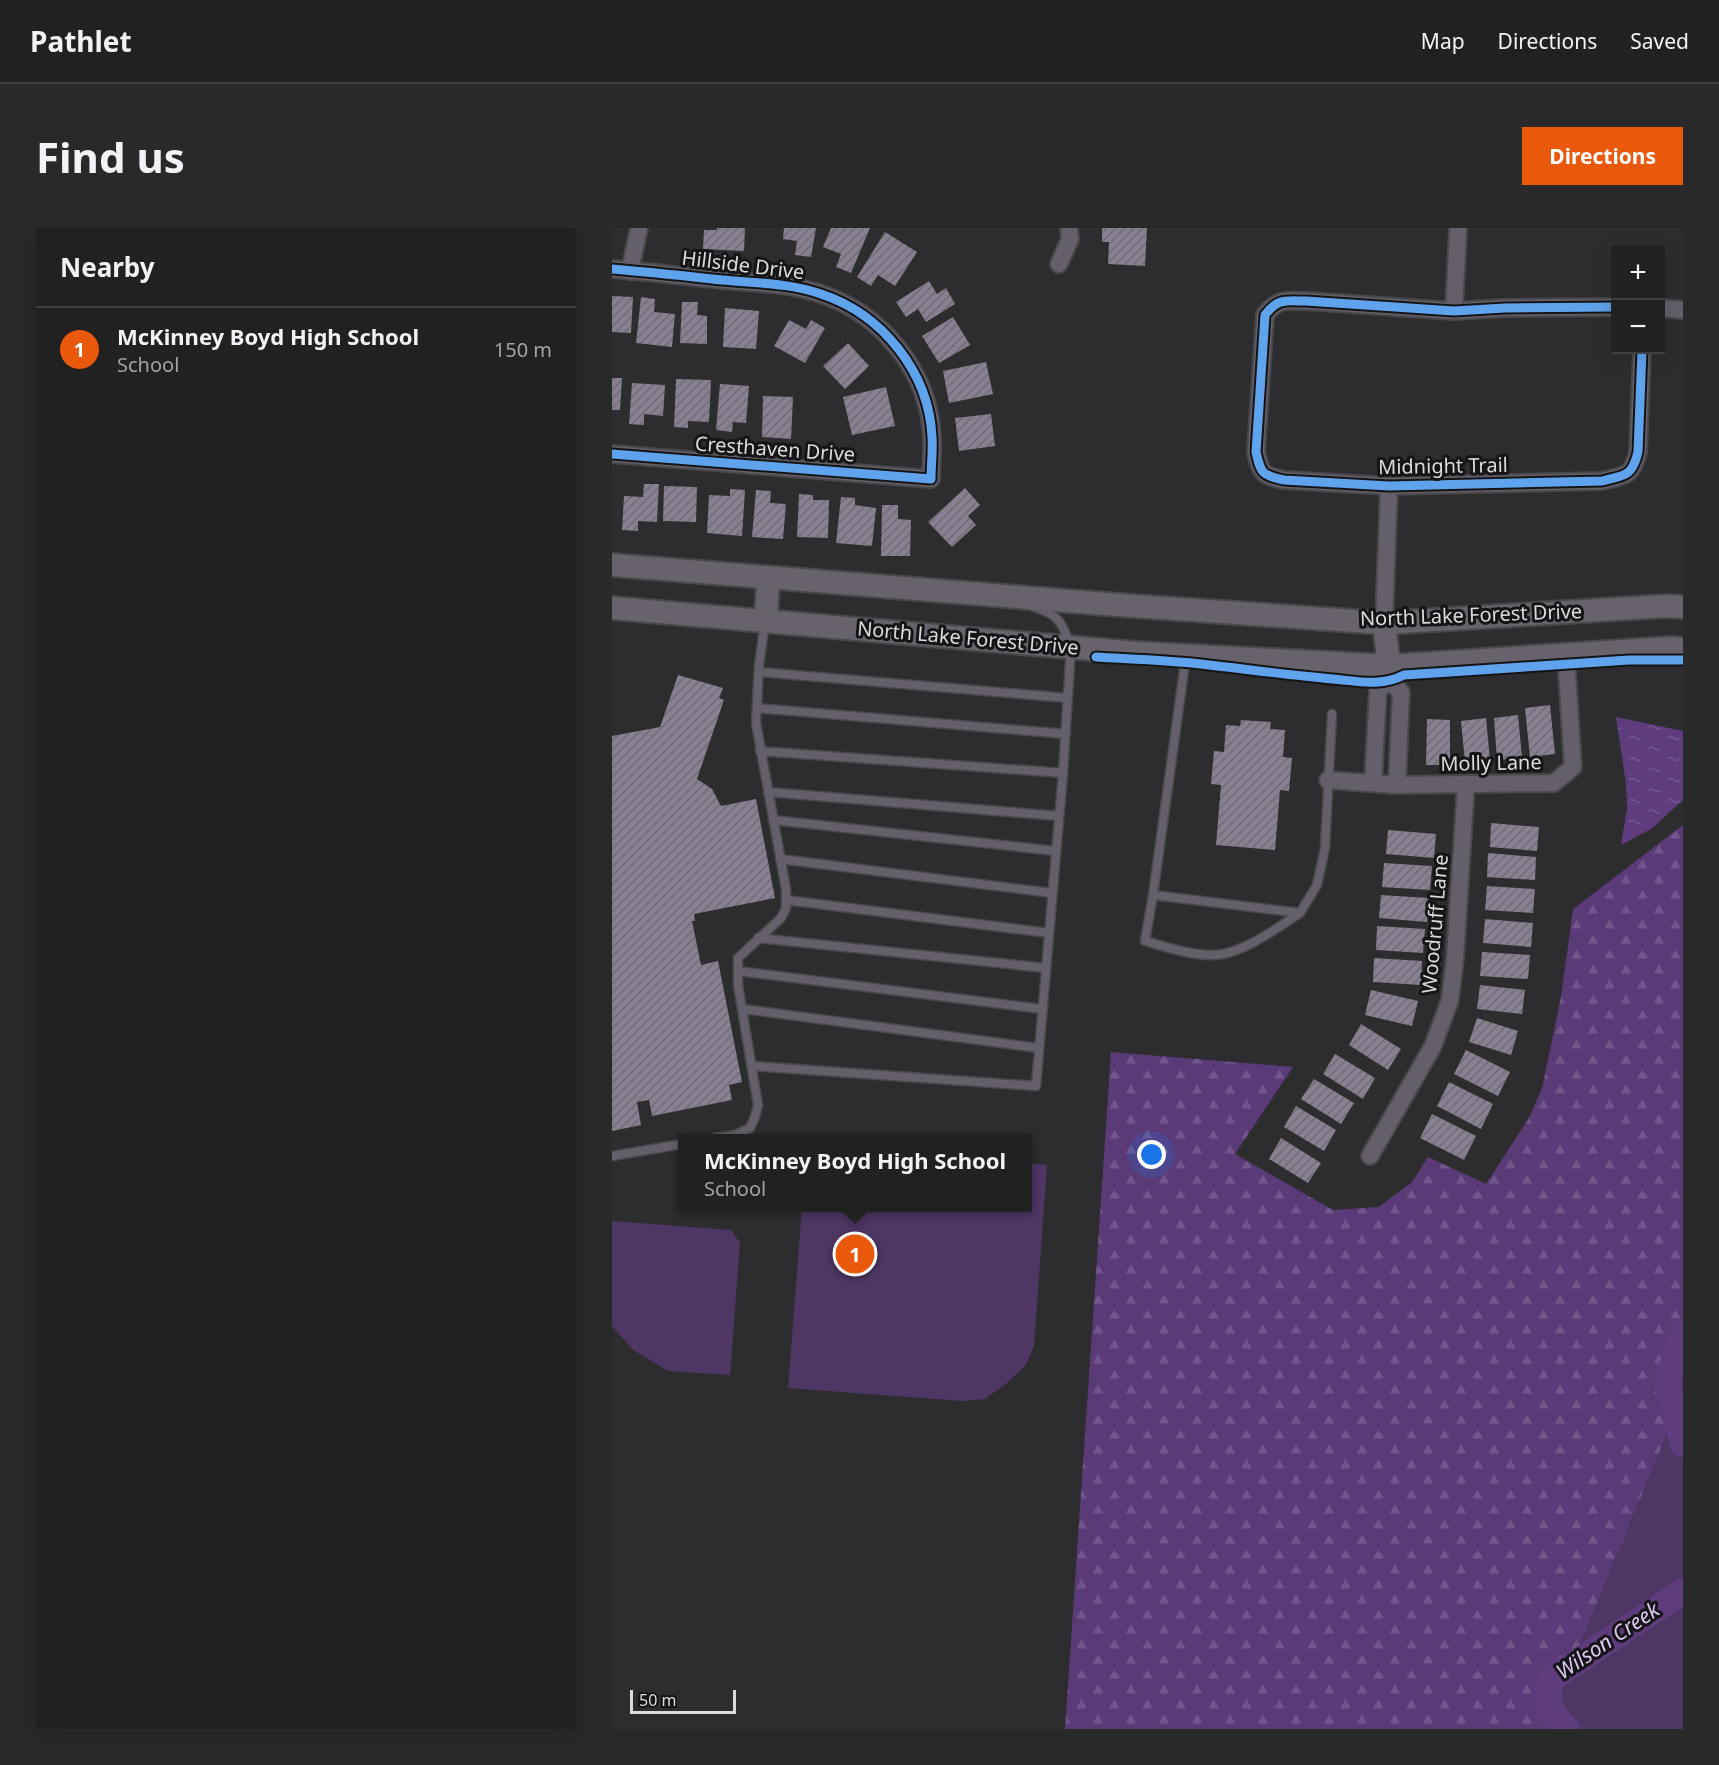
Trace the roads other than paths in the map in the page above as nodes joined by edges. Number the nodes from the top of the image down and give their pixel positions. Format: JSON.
{"nodes":[{"id":1,"x":639,"y":228,"type":"edge"},
{"id":2,"x":1069,"y":228,"type":"edge"},
{"id":3,"x":1458,"y":228,"type":"edge"},
{"id":4,"x":1059,"y":264,"type":"dead end"},
{"id":5,"x":612,"y":269,"type":"edge"},
{"id":6,"x":630,"y":271,"type":"junction"},
{"id":7,"x":1611,"y":307,"type":"edge"},
{"id":8,"x":1665,"y":308,"type":"edge"},
{"id":9,"x":1683,"y":310,"type":"edge"},
{"id":10,"x":1454,"y":311,"type":"junction"},
{"id":11,"x":1642,"y":354,"type":"edge"},
{"id":12,"x":612,"y":454,"type":"edge"},
{"id":13,"x":931,"y":474,"type":"joint"},
{"id":14,"x":1389,"y":486,"type":"junction"},
{"id":15,"x":612,"y":565,"type":"edge"},
{"id":16,"x":768,"y":578,"type":"junction"},
{"id":17,"x":999,"y":596,"type":"junction"},
{"id":18,"x":1683,"y":607,"type":"edge"},
{"id":19,"x":612,"y":608,"type":"edge"},
{"id":20,"x":766,"y":621,"type":"junction"},
{"id":21,"x":1384,"y":623,"type":"junction"},
{"id":22,"x":1071,"y":647,"type":"junction"},
{"id":23,"x":1683,"y":649,"type":"edge"},
{"id":24,"x":1186,"y":655,"type":"junction"},
{"id":25,"x":1566,"y":656,"type":"junction"},
{"id":26,"x":759,"y":672,"type":"junction"},
{"id":27,"x":1390,"y":674,"type":"junction"},
{"id":28,"x":1068,"y":698,"type":"junction"},
{"id":29,"x":757,"y":708,"type":"junction"},
{"id":30,"x":1332,"y":714,"type":"dead end"},
{"id":31,"x":1066,"y":734,"type":"junction"},
{"id":32,"x":760,"y":751,"type":"junction"},
{"id":33,"x":1063,"y":773,"type":"junction"},
{"id":34,"x":1328,"y":780,"type":"junction"},
{"id":35,"x":1374,"y":783,"type":"junction"},
{"id":36,"x":1466,"y":784,"type":"junction"},
{"id":37,"x":1397,"y":785,"type":"junction"},
{"id":38,"x":768,"y":792,"type":"junction"},
{"id":39,"x":1059,"y":816,"type":"junction"},
{"id":40,"x":773,"y":820,"type":"junction"},
{"id":41,"x":1056,"y":851,"type":"junction"},
{"id":42,"x":780,"y":859,"type":"junction"},
{"id":43,"x":1052,"y":893,"type":"junction"},
{"id":44,"x":1153,"y":895,"type":"junction"},
{"id":45,"x":786,"y":900,"type":"junction"},
{"id":46,"x":1300,"y":913,"type":"junction"},
{"id":47,"x":1049,"y":933,"type":"junction"},
{"id":48,"x":758,"y":938,"type":"junction"},
{"id":49,"x":1046,"y":968,"type":"junction"},
{"id":50,"x":738,"y":971,"type":"junction"},
{"id":51,"x":743,"y":1009,"type":"junction"},
{"id":52,"x":1042,"y":1009,"type":"junction"},
{"id":53,"x":1039,"y":1048,"type":"junction"},
{"id":54,"x":753,"y":1066,"type":"junction"},
{"id":55,"x":737,"y":1134,"type":"edge"},
{"id":56,"x":678,"y":1145,"type":"edge"},
{"id":57,"x":612,"y":1156,"type":"edge"},
{"id":58,"x":1370,"y":1156,"type":"dead end"}],
"edges":[{"from":1,"to":6,"type":"street"},
{"from":2,"to":4,"type":"street"},
{"from":3,"to":10,"type":"street"},
{"from":5,"to":6,"type":"street","name":"Hillside Drive"},
{"from":6,"to":13,"type":"street","name":"Hillside Drive"},
{"from":7,"to":10,"type":"street"},
{"from":8,"to":9,"type":"street"},
{"from":10,"to":14,"type":"street","name":"Midnight Trail"},
{"from":11,"to":14,"type":"street","name":"Midnight Trail"},
{"from":12,"to":13,"type":"street","name":"Cresthaven Drive"},
{"from":14,"to":21,"type":"street"},
{"from":15,"to":16,"type":"main road","name":"North Lake Forest Drive"},
{"from":16,"to":17,"type":"main road","name":"North Lake Forest Drive"},
{"from":16,"to":20,"type":"main road"},
{"from":17,"to":21,"type":"main road","name":"North Lake Forest Drive"},
{"from":17,"to":22,"type":"lane"},
{"from":18,"to":21,"type":"main road","name":"North Lake Forest Drive"},
{"from":19,"to":20,"type":"main road","name":"North Lake Forest Drive"},
{"from":20,"to":22,"type":"main road","name":"North Lake Forest Drive"},
{"from":20,"to":26,"type":"lane"},
{"from":21,"to":27,"type":"main road"},
{"from":22,"to":24,"type":"main road","name":"North Lake Forest Drive"},
{"from":22,"to":28,"type":"lane"},
{"from":23,"to":25,"type":"main road","name":"North Lake Forest Drive"},
{"from":24,"to":27,"type":"main road","name":"North Lake Forest Drive"},
{"from":24,"to":44,"type":"lane"},
{"from":25,"to":27,"type":"main road","name":"North Lake Forest Drive"},
{"from":25,"to":36,"type":"street","name":"Molly Lane"},
{"from":26,"to":28,"type":"lane"},
{"from":26,"to":29,"type":"lane"},
{"from":27,"to":35,"type":"street"},
{"from":27,"to":37,"type":"street"},
{"from":28,"to":31,"type":"lane"},
{"from":29,"to":31,"type":"lane"},
{"from":29,"to":32,"type":"lane"},
{"from":30,"to":34,"type":"lane"},
{"from":31,"to":33,"type":"lane"},
{"from":32,"to":33,"type":"lane"},
{"from":32,"to":38,"type":"lane"},
{"from":33,"to":39,"type":"lane"},
{"from":34,"to":35,"type":"street","name":"Molly Lane"},
{"from":34,"to":46,"type":"lane"},
{"from":35,"to":37,"type":"street","name":"Molly Lane"},
{"from":36,"to":37,"type":"street","name":"Molly Lane"},
{"from":36,"to":58,"type":"street","name":"Woodruff Lane"},
{"from":38,"to":39,"type":"lane"},
{"from":38,"to":40,"type":"lane"},
{"from":39,"to":41,"type":"lane"},
{"from":40,"to":41,"type":"lane"},
{"from":40,"to":42,"type":"lane"},
{"from":41,"to":43,"type":"lane"},
{"from":42,"to":43,"type":"lane"},
{"from":42,"to":45,"type":"lane"},
{"from":43,"to":47,"type":"lane"},
{"from":44,"to":46,"type":"lane"},
{"from":44,"to":46,"type":"lane"},
{"from":45,"to":47,"type":"lane"},
{"from":45,"to":48,"type":"lane"},
{"from":47,"to":49,"type":"lane"},
{"from":48,"to":49,"type":"lane"},
{"from":48,"to":50,"type":"lane"},
{"from":49,"to":52,"type":"lane"},
{"from":50,"to":51,"type":"lane"},
{"from":50,"to":52,"type":"lane"},
{"from":51,"to":53,"type":"lane"},
{"from":51,"to":54,"type":"lane"},
{"from":52,"to":53,"type":"lane"},
{"from":53,"to":54,"type":"lane"},
{"from":54,"to":55,"type":"lane"},
{"from":56,"to":57,"type":"lane"}]}
